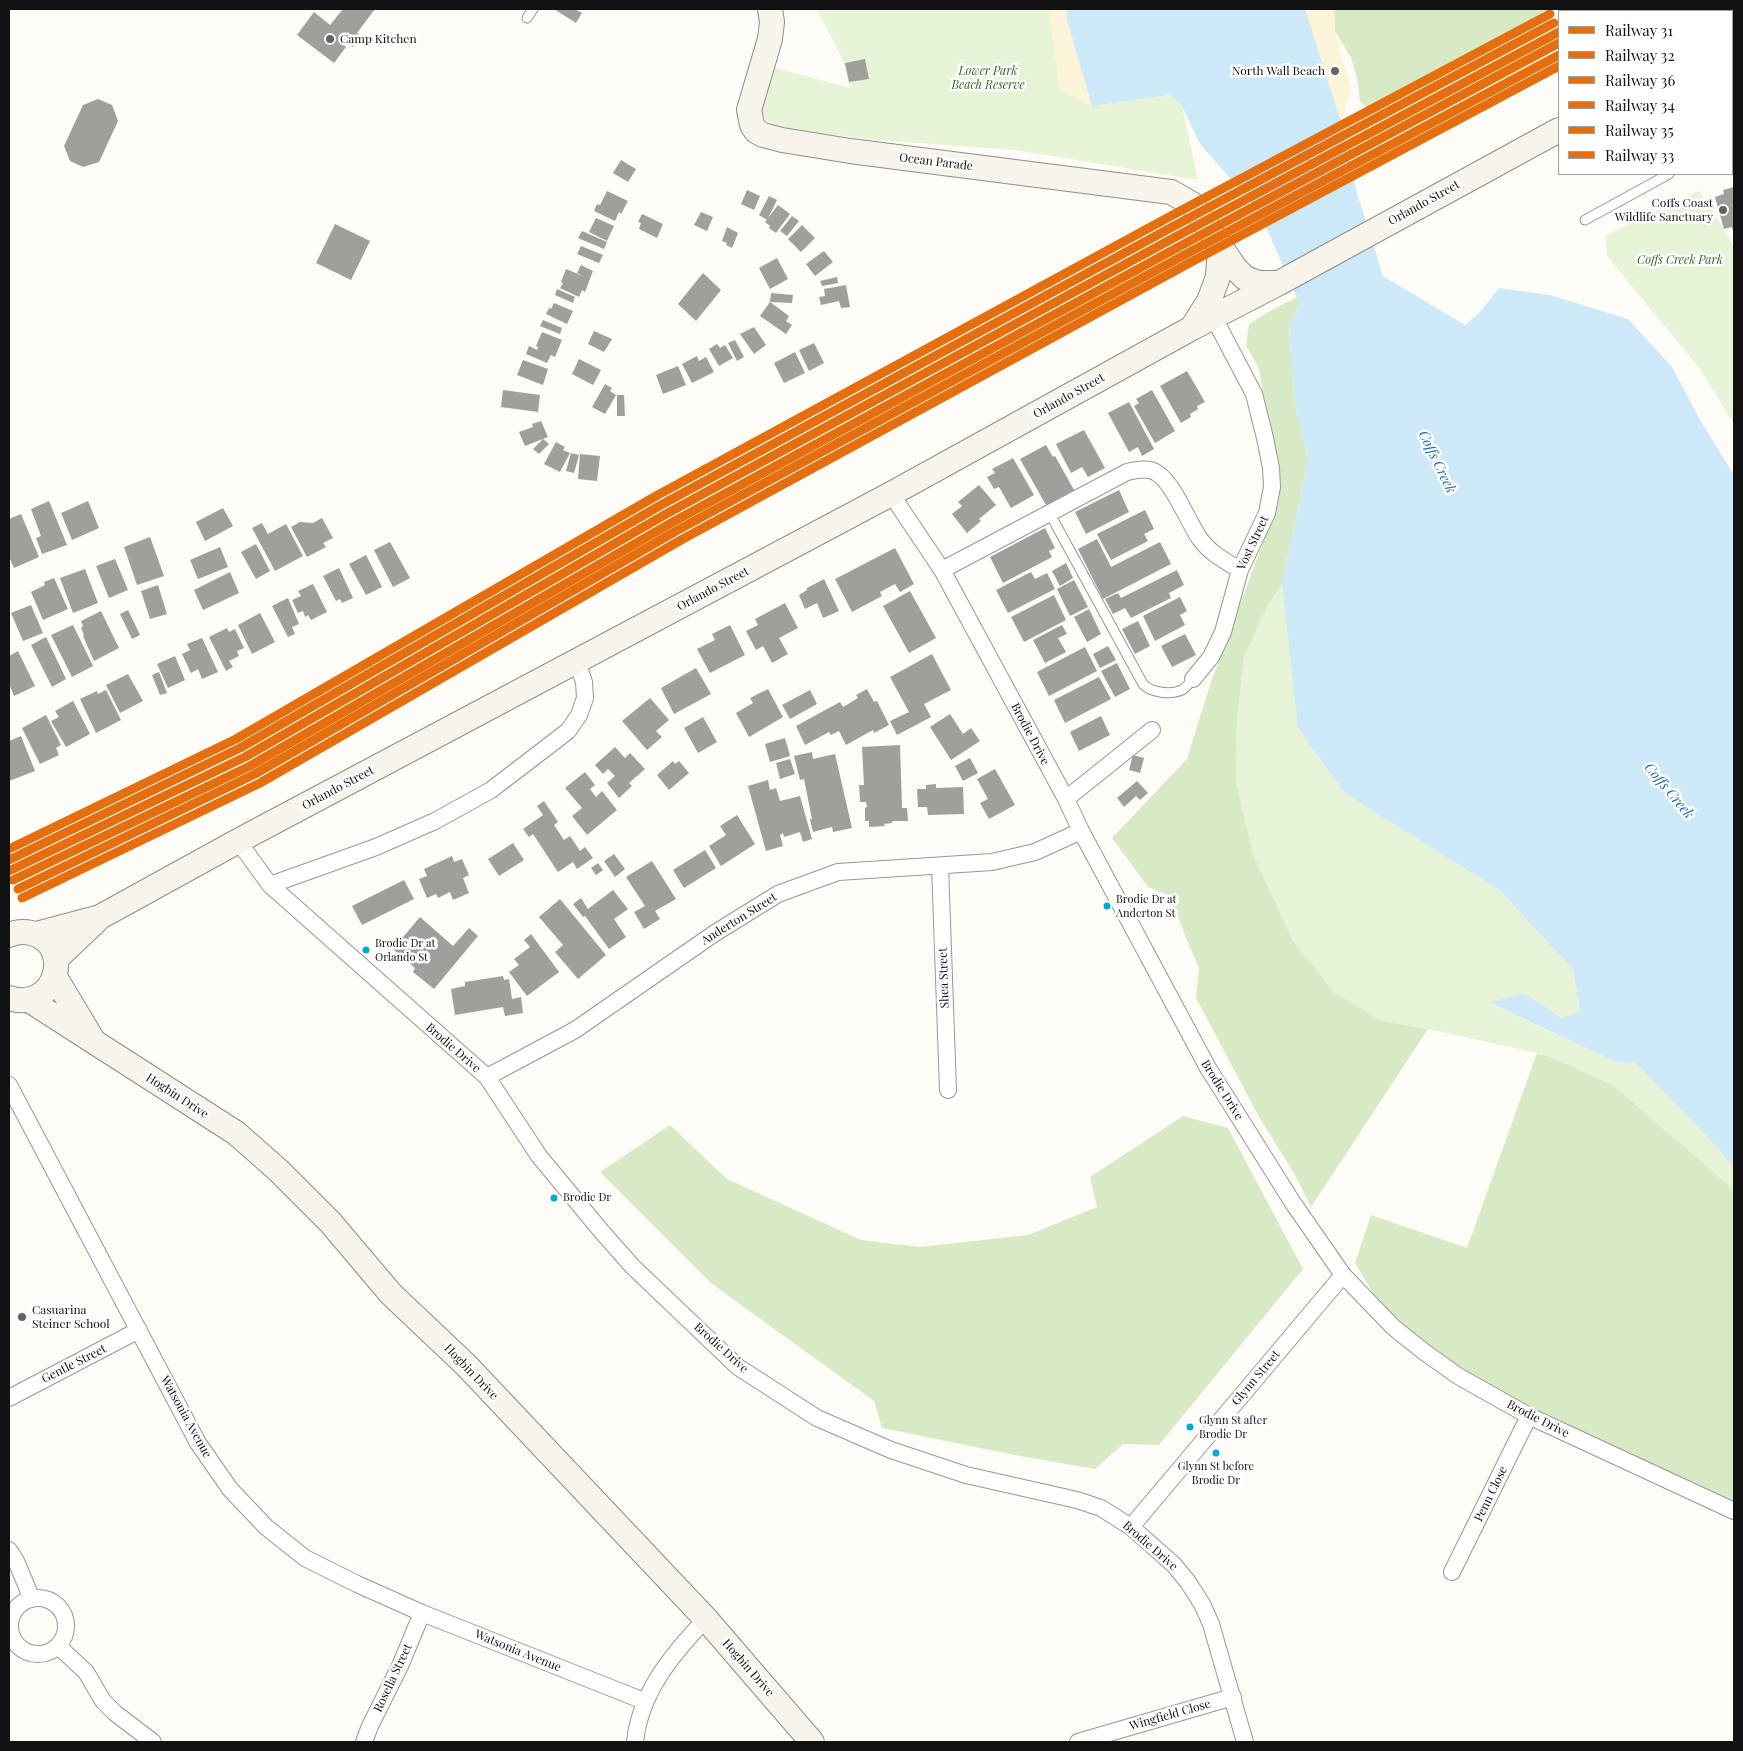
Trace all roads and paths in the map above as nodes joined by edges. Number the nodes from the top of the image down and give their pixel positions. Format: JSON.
{"nodes":[{"id":1,"x":533,"y":9,"type":"edge"},
{"id":2,"x":770,"y":9,"type":"edge"},
{"id":3,"x":527,"y":18,"type":"dead end"},
{"id":4,"x":1558,"y":131,"type":"edge"},
{"id":5,"x":1656,"y":177,"type":"edge"},
{"id":6,"x":1585,"y":220,"type":"dead end"},
{"id":7,"x":1220,"y":244,"type":"junction"},
{"id":8,"x":1279,"y":283,"type":"junction"},
{"id":9,"x":1214,"y":318,"type":"junction"},
{"id":10,"x":1192,"y":328,"type":"junction"},
{"id":11,"x":891,"y":494,"type":"junction"},
{"id":12,"x":1050,"y":514,"type":"junction"},
{"id":13,"x":942,"y":570,"type":"junction"},
{"id":14,"x":1240,"y":570,"type":"junction"},
{"id":15,"x":577,"y":661,"type":"junction"},
{"id":16,"x":1193,"y":679,"type":"joint"},
{"id":17,"x":1152,"y":730,"type":"dead end"},
{"id":18,"x":1066,"y":799,"type":"junction"},
{"id":19,"x":1081,"y":832,"type":"junction"},
{"id":20,"x":238,"y":841,"type":"junction"},
{"id":21,"x":940,"y":866,"type":"junction"},
{"id":22,"x":270,"y":885,"type":"junction"},
{"id":23,"x":100,"y":917,"type":"junction"},
{"id":24,"x":17,"y":932,"type":"edge"},
{"id":25,"x":56,"y":968,"type":"junction"},
{"id":26,"x":19,"y":999,"type":"edge"},
{"id":27,"x":94,"y":1043,"type":"junction"},
{"id":28,"x":487,"y":1077,"type":"junction"},
{"id":29,"x":9,"y":1085,"type":"edge"},
{"id":30,"x":948,"y":1090,"type":"dead end"},
{"id":31,"x":1342,"y":1275,"type":"junction"},
{"id":32,"x":139,"y":1330,"type":"junction"},
{"id":33,"x":9,"y":1398,"type":"edge"},
{"id":34,"x":1530,"y":1416,"type":"junction"},
{"id":35,"x":1734,"y":1511,"type":"edge"},
{"id":36,"x":1131,"y":1527,"type":"junction"},
{"id":37,"x":9,"y":1550,"type":"edge"},
{"id":38,"x":1452,"y":1572,"type":"dead end"},
{"id":39,"x":32,"y":1599,"type":"junction"},
{"id":40,"x":422,"y":1613,"type":"junction"},
{"id":41,"x":706,"y":1619,"type":"junction"},
{"id":42,"x":58,"y":1646,"type":"junction"},
{"id":43,"x":14,"y":1652,"type":"edge"},
{"id":44,"x":1233,"y":1697,"type":"junction"},
{"id":45,"x":644,"y":1701,"type":"junction"},
{"id":46,"x":153,"y":1742,"type":"edge"},
{"id":47,"x":364,"y":1742,"type":"edge"},
{"id":48,"x":635,"y":1742,"type":"edge"},
{"id":49,"x":812,"y":1742,"type":"edge"},
{"id":50,"x":1078,"y":1742,"type":"edge"},
{"id":51,"x":1245,"y":1742,"type":"edge"}],
"edges":[{"from":1,"to":3,"type":"lane"},
{"from":2,"to":7,"type":"street","name":"Ocean Parade"},
{"from":4,"to":8,"type":"street","name":"Orlando Street"},
{"from":5,"to":6,"type":"lane"},
{"from":7,"to":8,"type":"street","name":"Ocean Parade"},
{"from":7,"to":10,"type":"street"},
{"from":8,"to":9,"type":"street","name":"Orlando Street"},
{"from":9,"to":10,"type":"street","name":"Orlando Street"},
{"from":9,"to":14,"type":"street","name":"Vost Street"},
{"from":10,"to":11,"type":"street","name":"Orlando Street"},
{"from":11,"to":13,"type":"street","name":"Brodie Drive"},
{"from":11,"to":15,"type":"street","name":"Orlando Street"},
{"from":12,"to":13,"type":"street"},
{"from":12,"to":14,"type":"street"},
{"from":12,"to":16,"type":"lane"},
{"from":13,"to":18,"type":"street","name":"Brodie Drive"},
{"from":14,"to":16,"type":"street","name":"Vost Street"},
{"from":15,"to":20,"type":"street","name":"Orlando Street"},
{"from":15,"to":22,"type":"street"},
{"from":17,"to":18,"type":"street"},
{"from":18,"to":19,"type":"street","name":"Brodie Drive"},
{"from":19,"to":21,"type":"street","name":"Anderton Street"},
{"from":19,"to":31,"type":"street","name":"Brodie Drive"},
{"from":20,"to":22,"type":"street","name":"Brodie Drive"},
{"from":20,"to":23,"type":"street","name":"Orlando Street"},
{"from":21,"to":28,"type":"street","name":"Anderton Street"},
{"from":21,"to":30,"type":"street","name":"Shea Street"},
{"from":22,"to":28,"type":"street","name":"Brodie Drive"},
{"from":23,"to":24,"type":"street","name":"Orlando Street"},
{"from":23,"to":25,"type":"street","name":"Orlando Street"},
{"from":24,"to":25,"type":"street","name":"Hogbin Drive"},
{"from":25,"to":26,"type":"street","name":"Orlando Street"},
{"from":25,"to":27,"type":"street","name":"Hogbin Drive"},
{"from":26,"to":27,"type":"street","name":"Hogbin Drive"},
{"from":27,"to":41,"type":"street","name":"Hogbin Drive"},
{"from":28,"to":36,"type":"street","name":"Brodie Drive"},
{"from":29,"to":32,"type":"street","name":"Watsonia Avenue"},
{"from":31,"to":34,"type":"street","name":"Brodie Drive"},
{"from":31,"to":36,"type":"street","name":"Glynn Street"},
{"from":32,"to":33,"type":"street","name":"Gentle Street"},
{"from":32,"to":40,"type":"street","name":"Watsonia Avenue"},
{"from":34,"to":35,"type":"street","name":"Brodie Drive"},
{"from":34,"to":38,"type":"street","name":"Penn Close"},
{"from":36,"to":44,"type":"street","name":"Brodie Drive"},
{"from":37,"to":39,"type":"street"},
{"from":39,"to":42,"type":"street"},
{"from":39,"to":43,"type":"street"},
{"from":40,"to":45,"type":"street","name":"Watsonia Avenue"},
{"from":40,"to":47,"type":"street","name":"Rosella Street"},
{"from":41,"to":45,"type":"street"},
{"from":41,"to":49,"type":"street","name":"Hogbin Drive"},
{"from":42,"to":43,"type":"street"},
{"from":42,"to":46,"type":"street"},
{"from":44,"to":50,"type":"street","name":"Wingfield Close"},
{"from":44,"to":51,"type":"street","name":"Brodie Drive"},
{"from":45,"to":48,"type":"street"}]}
